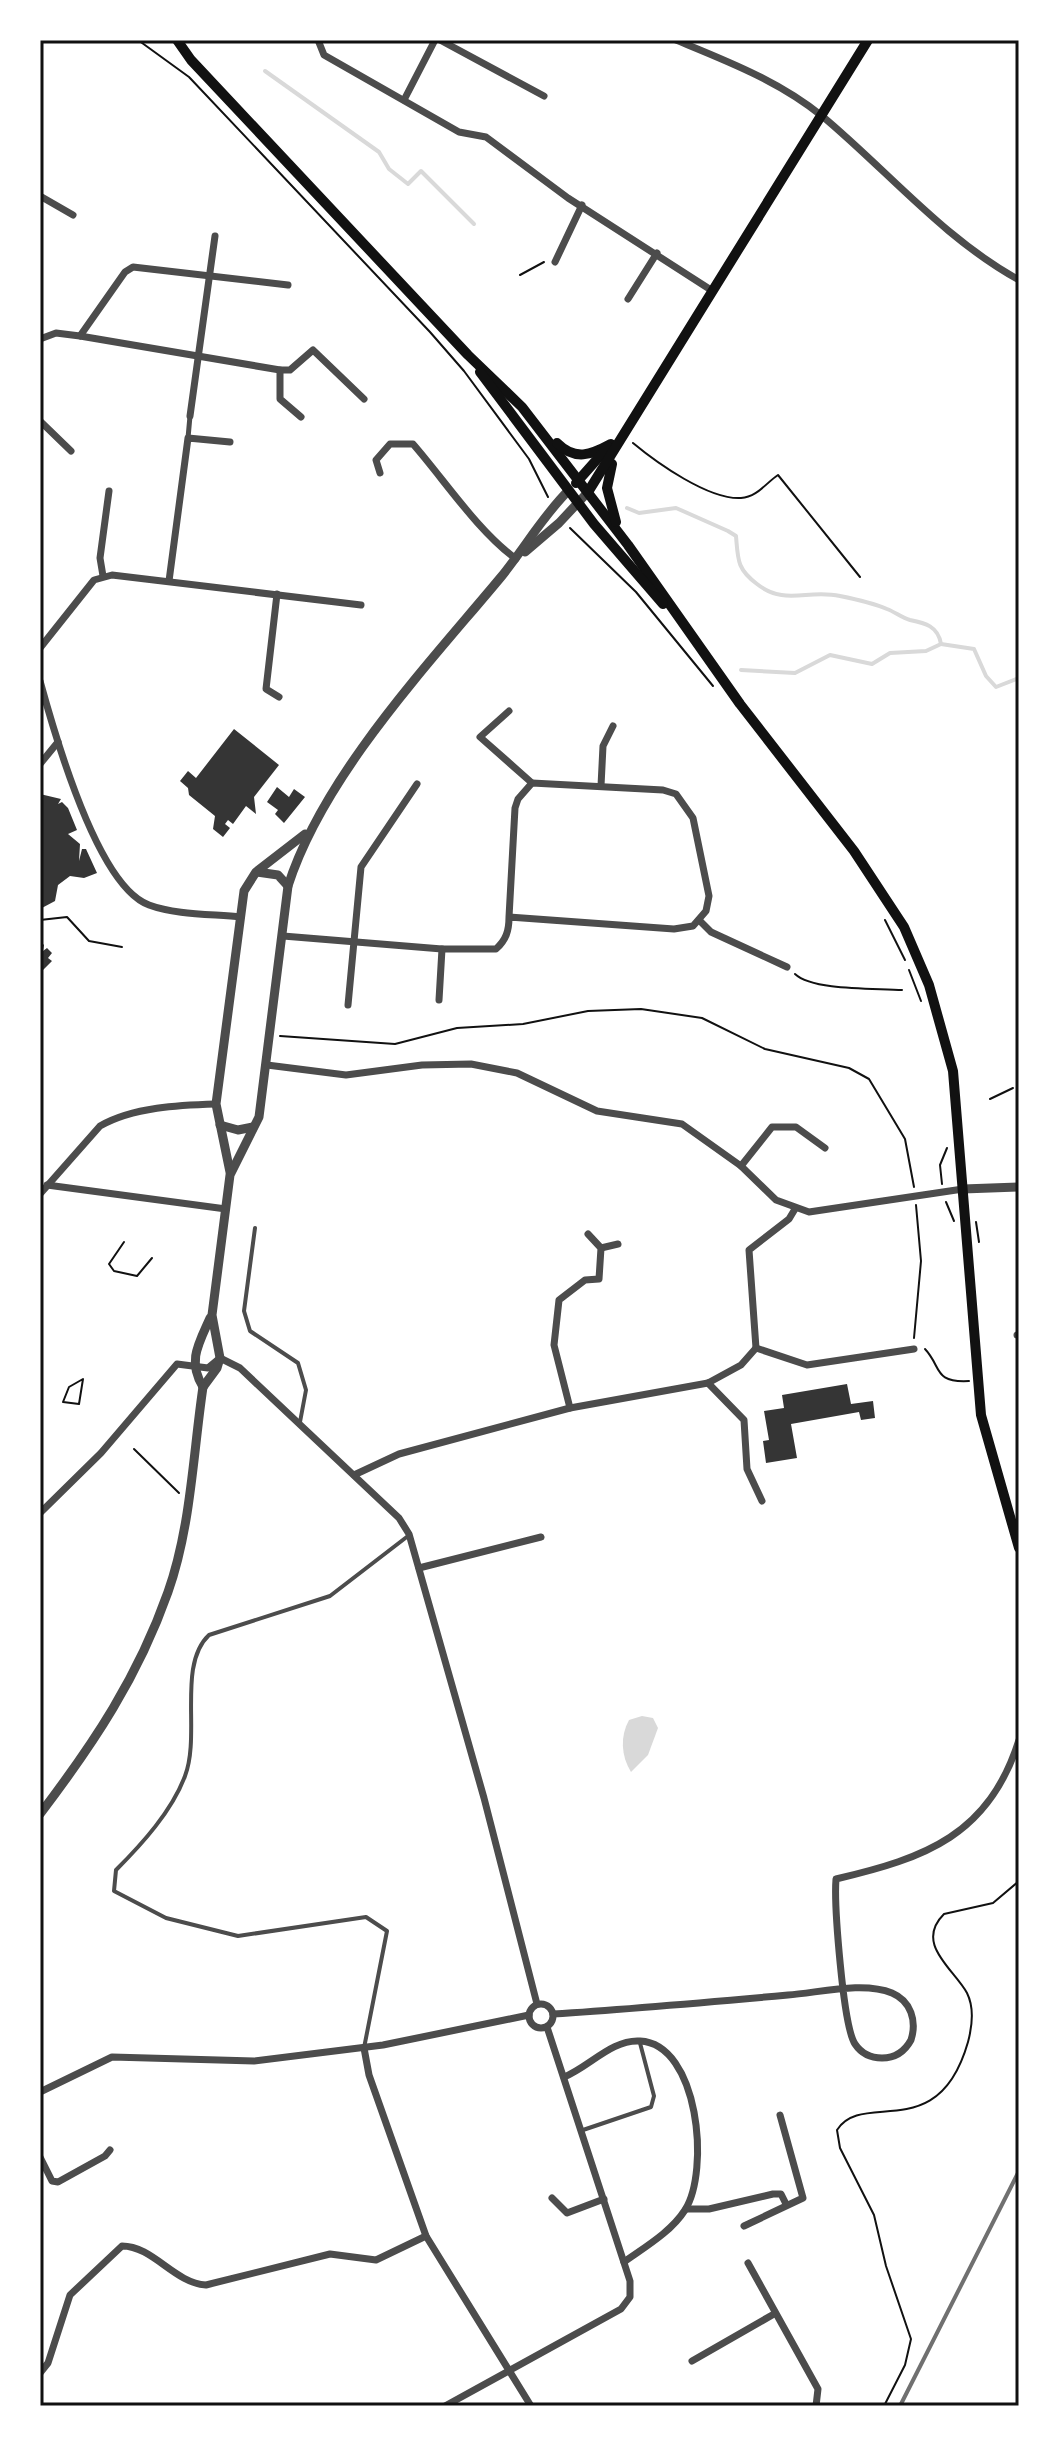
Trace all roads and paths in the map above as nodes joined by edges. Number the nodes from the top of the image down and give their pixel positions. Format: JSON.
{"nodes":[{"id":1,"x":138,"y":40,"type":"edge"},
{"id":2,"x":166,"y":40,"type":"edge"},
{"id":3,"x":177,"y":40,"type":"edge"},
{"id":4,"x":318,"y":40,"type":"edge"},
{"id":5,"x":437,"y":40,"type":"edge"},
{"id":6,"x":676,"y":40,"type":"edge"},
{"id":7,"x":868,"y":40,"type":"edge"},
{"id":8,"x":191,"y":60,"type":"junction"},
{"id":9,"x":544,"y":96,"type":"dead end"},
{"id":10,"x":404,"y":100,"type":"junction"},
{"id":11,"x":820,"y":115,"type":"junction"},
{"id":12,"x":40,"y":196,"type":"edge"},
{"id":13,"x":582,"y":205,"type":"junction"},
{"id":14,"x":73,"y":215,"type":"dead end"},
{"id":15,"x":215,"y":236,"type":"dead end"},
{"id":16,"x":559,"y":253,"type":"junction"},
{"id":17,"x":657,"y":253,"type":"junction"},
{"id":18,"x":555,"y":262,"type":"dead end"},
{"id":19,"x":211,"y":275,"type":"junction"},
{"id":20,"x":520,"y":275,"type":"dead end"},
{"id":21,"x":1019,"y":280,"type":"edge"},
{"id":22,"x":288,"y":285,"type":"dead end"},
{"id":23,"x":711,"y":290,"type":"junction"},
{"id":24,"x":628,"y":299,"type":"dead end"},
{"id":25,"x":80,"y":336,"type":"junction"},
{"id":26,"x":40,"y":339,"type":"edge"},
{"id":27,"x":468,"y":355,"type":"junction"},
{"id":28,"x":198,"y":358,"type":"junction"},
{"id":29,"x":280,"y":370,"type":"junction"},
{"id":30,"x":364,"y":399,"type":"dead end"},
{"id":31,"x":522,"y":407,"type":"junction"},
{"id":32,"x":190,"y":416,"type":"joint"},
{"id":33,"x":301,"y":417,"type":"dead end"},
{"id":34,"x":40,"y":421,"type":"edge"},
{"id":35,"x":188,"y":438,"type":"junction"},
{"id":36,"x":626,"y":438,"type":"junction"},
{"id":37,"x":230,"y":442,"type":"dead end"},
{"id":38,"x":613,"y":449,"type":"junction"},
{"id":39,"x":71,"y":451,"type":"dead end"},
{"id":40,"x":380,"y":473,"type":"dead end"},
{"id":41,"x":579,"y":480,"type":"junction"},
{"id":42,"x":109,"y":491,"type":"dead end"},
{"id":43,"x":568,"y":491,"type":"junction"},
{"id":44,"x":588,"y":492,"type":"junction"},
{"id":45,"x":578,"y":503,"type":"junction"},
{"id":46,"x":555,"y":504,"type":"junction"},
{"id":47,"x":562,"y":520,"type":"junction"},
{"id":48,"x":628,"y":545,"type":"junction"},
{"id":49,"x":516,"y":559,"type":"junction"},
{"id":50,"x":103,"y":576,"type":"junction"},
{"id":51,"x":860,"y":577,"type":"dead end"},
{"id":52,"x":169,"y":581,"type":"junction"},
{"id":53,"x":277,"y":594,"type":"junction"},
{"id":54,"x":361,"y":605,"type":"dead end"},
{"id":55,"x":698,"y":645,"type":"junction"},
{"id":56,"x":40,"y":648,"type":"edge"},
{"id":57,"x":40,"y":681,"type":"edge"},
{"id":58,"x":717,"y":691,"type":"dead end"},
{"id":59,"x":279,"y":697,"type":"dead end"},
{"id":60,"x":47,"y":706,"type":"junction"},
{"id":61,"x":509,"y":711,"type":"dead end"},
{"id":62,"x":40,"y":714,"type":"edge"},
{"id":63,"x":613,"y":726,"type":"dead end"},
{"id":64,"x":58,"y":742,"type":"junction"},
{"id":65,"x":40,"y":764,"type":"edge"},
{"id":66,"x":532,"y":783,"type":"junction"},
{"id":67,"x":417,"y":784,"type":"dead end"},
{"id":68,"x":601,"y":786,"type":"junction"},
{"id":69,"x":309,"y":831,"type":"junction"},
{"id":70,"x":256,"y":872,"type":"junction"},
{"id":71,"x":288,"y":886,"type":"junction"},
{"id":72,"x":882,"y":915,"type":"dead end"},
{"id":73,"x":241,"y":917,"type":"junction"},
{"id":74,"x":509,"y":917,"type":"junction"},
{"id":75,"x":40,"y":920,"type":"edge"},
{"id":76,"x":700,"y":921,"type":"junction"},
{"id":77,"x":283,"y":936,"type":"junction"},
{"id":78,"x":353,"y":942,"type":"junction"},
{"id":79,"x":122,"y":947,"type":"dead end"},
{"id":80,"x":442,"y":949,"type":"junction"},
{"id":81,"x":787,"y":967,"type":"joint"},
{"id":82,"x":902,"y":990,"type":"dead end"},
{"id":83,"x":439,"y":1000,"type":"dead end"},
{"id":84,"x":348,"y":1005,"type":"dead end"},
{"id":85,"x":925,"y":1013,"type":"dead end"},
{"id":86,"x":271,"y":1035,"type":"junction"},
{"id":87,"x":267,"y":1065,"type":"junction"},
{"id":88,"x":1013,"y":1088,"type":"dead end"},
{"id":89,"x":990,"y":1099,"type":"dead end"},
{"id":90,"x":216,"y":1104,"type":"junction"},
{"id":91,"x":220,"y":1125,"type":"junction"},
{"id":92,"x":253,"y":1127,"type":"junction"},
{"id":93,"x":825,"y":1148,"type":"dead end"},
{"id":94,"x":947,"y":1149,"type":"dead end"},
{"id":95,"x":741,"y":1166,"type":"junction"},
{"id":96,"x":230,"y":1175,"type":"junction"},
{"id":97,"x":47,"y":1185,"type":"junction"},
{"id":98,"x":1019,"y":1187,"type":"edge"},
{"id":99,"x":963,"y":1189,"type":"junction"},
{"id":100,"x":943,"y":1191,"type":"junction"},
{"id":101,"x":40,"y":1194,"type":"edge"},
{"id":102,"x":915,"y":1196,"type":"junction"},
{"id":103,"x":226,"y":1209,"type":"junction"},
{"id":104,"x":795,"y":1209,"type":"junction"},
{"id":105,"x":958,"y":1222,"type":"dead end"},
{"id":106,"x":978,"y":1222,"type":"dead end"},
{"id":107,"x":255,"y":1228,"type":"dead end"},
{"id":108,"x":588,"y":1234,"type":"dead end"},
{"id":109,"x":124,"y":1242,"type":"dead end"},
{"id":110,"x":618,"y":1244,"type":"dead end"},
{"id":111,"x":601,"y":1248,"type":"junction"},
{"id":112,"x":979,"y":1250,"type":"dead end"},
{"id":113,"x":152,"y":1258,"type":"dead end"},
{"id":114,"x":212,"y":1315,"type":"junction"},
{"id":115,"x":756,"y":1348,"type":"junction"},
{"id":116,"x":914,"y":1349,"type":"junction"},
{"id":117,"x":220,"y":1358,"type":"junction"},
{"id":118,"x":193,"y":1365,"type":"junction"},
{"id":119,"x":977,"y":1381,"type":"junction"},
{"id":120,"x":708,"y":1383,"type":"junction"},
{"id":121,"x":203,"y":1387,"type":"junction"},
{"id":122,"x":79,"y":1404,"type":"joint"},
{"id":123,"x":570,"y":1408,"type":"junction"},
{"id":124,"x":299,"y":1424,"type":"junction"},
{"id":125,"x":134,"y":1449,"type":"dead end"},
{"id":126,"x":354,"y":1475,"type":"junction"},
{"id":127,"x":187,"y":1500,"type":"junction"},
{"id":128,"x":762,"y":1501,"type":"dead end"},
{"id":129,"x":40,"y":1513,"type":"edge"},
{"id":130,"x":1011,"y":1519,"type":"junction"},
{"id":131,"x":1019,"y":1532,"type":"edge"},
{"id":132,"x":409,"y":1534,"type":"junction"},
{"id":133,"x":541,"y":1537,"type":"dead end"},
{"id":134,"x":1019,"y":1548,"type":"edge"},
{"id":135,"x":419,"y":1568,"type":"junction"},
{"id":136,"x":1019,"y":1740,"type":"edge"},
{"id":137,"x":40,"y":1814,"type":"edge"},
{"id":138,"x":1019,"y":1881,"type":"edge"},
{"id":139,"x":845,"y":1991,"type":"junction"},
{"id":140,"x":537,"y":2004,"type":"junction"},
{"id":141,"x":553,"y":2014,"type":"junction"},
{"id":142,"x":529,"y":2015,"type":"junction"},
{"id":143,"x":547,"y":2027,"type":"junction"},
{"id":144,"x":639,"y":2040,"type":"junction"},
{"id":145,"x":364,"y":2048,"type":"junction"},
{"id":146,"x":564,"y":2077,"type":"junction"},
{"id":147,"x":40,"y":2092,"type":"edge"},
{"id":148,"x":780,"y":2115,"type":"dead end"},
{"id":149,"x":582,"y":2130,"type":"junction"},
{"id":150,"x":110,"y":2150,"type":"dead end"},
{"id":151,"x":40,"y":2157,"type":"edge"},
{"id":152,"x":552,"y":2198,"type":"dead end"},
{"id":153,"x":604,"y":2199,"type":"junction"},
{"id":154,"x":786,"y":2204,"type":"junction"},
{"id":155,"x":686,"y":2209,"type":"junction"},
{"id":156,"x":744,"y":2226,"type":"dead end"},
{"id":157,"x":426,"y":2236,"type":"junction"},
{"id":158,"x":624,"y":2262,"type":"junction"},
{"id":159,"x":748,"y":2263,"type":"dead end"},
{"id":160,"x":774,"y":2314,"type":"junction"},
{"id":161,"x":692,"y":2361,"type":"dead end"},
{"id":162,"x":509,"y":2371,"type":"junction"},
{"id":163,"x":40,"y":2373,"type":"edge"},
{"id":164,"x":817,"y":2403,"type":"edge"},
{"id":165,"x":445,"y":2406,"type":"edge"},
{"id":166,"x":531,"y":2406,"type":"edge"},
{"id":167,"x":884,"y":2406,"type":"edge"}],
"edges":[{"from":1,"to":46,"type":"path"},
{"from":2,"to":8,"type":"main road"},
{"from":3,"to":8,"type":"main road"},
{"from":4,"to":10,"type":"street"},
{"from":5,"to":9,"type":"street"},
{"from":5,"to":10,"type":"street"},
{"from":6,"to":11,"type":"street"},
{"from":7,"to":11,"type":"main road"},
{"from":8,"to":27,"type":"main road"},
{"from":10,"to":13,"type":"street"},
{"from":11,"to":21,"type":"street"},
{"from":11,"to":23,"type":"main road"},
{"from":12,"to":14,"type":"street"},
{"from":13,"to":16,"type":"street"},
{"from":13,"to":17,"type":"street"},
{"from":15,"to":19,"type":"street"},
{"from":16,"to":18,"type":"street"},
{"from":16,"to":20,"type":"path"},
{"from":17,"to":23,"type":"street"},
{"from":17,"to":24,"type":"street"},
{"from":19,"to":22,"type":"street"},
{"from":19,"to":25,"type":"street"},
{"from":19,"to":28,"type":"street"},
{"from":23,"to":36,"type":"main road"},
{"from":25,"to":26,"type":"street"},
{"from":25,"to":28,"type":"street"},
{"from":27,"to":31,"type":"main road"},
{"from":27,"to":43,"type":"main road"},
{"from":28,"to":29,"type":"street"},
{"from":28,"to":32,"type":"street"},
{"from":29,"to":30,"type":"street"},
{"from":29,"to":33,"type":"street"},
{"from":31,"to":38,"type":"main road"},
{"from":31,"to":41,"type":"main road"},
{"from":32,"to":35,"type":"street"},
{"from":34,"to":39,"type":"street"},
{"from":35,"to":37,"type":"street"},
{"from":35,"to":52,"type":"street"},
{"from":36,"to":38,"type":"main road"},
{"from":36,"to":51,"type":"path"},
{"from":38,"to":41,"type":"main road"},
{"from":38,"to":44,"type":"main road"},
{"from":38,"to":48,"type":"main road"},
{"from":40,"to":49,"type":"street"},
{"from":41,"to":43,"type":"main road"},
{"from":41,"to":44,"type":"main road"},
{"from":42,"to":50,"type":"street"},
{"from":43,"to":45,"type":"main road"},
{"from":43,"to":46,"type":"street"},
{"from":44,"to":45,"type":"street"},
{"from":44,"to":48,"type":"main road"},
{"from":45,"to":47,"type":"street"},
{"from":45,"to":55,"type":"main road"},
{"from":46,"to":49,"type":"street"},
{"from":47,"to":49,"type":"street"},
{"from":47,"to":58,"type":"path"},
{"from":48,"to":55,"type":"main road"},
{"from":49,"to":69,"type":"street"},
{"from":50,"to":52,"type":"street"},
{"from":50,"to":56,"type":"street"},
{"from":52,"to":53,"type":"street"},
{"from":53,"to":54,"type":"street"},
{"from":53,"to":59,"type":"street"},
{"from":55,"to":99,"type":"main road"},
{"from":57,"to":60,"type":"street"},
{"from":60,"to":62,"type":"lane"},
{"from":60,"to":64,"type":"street"},
{"from":61,"to":66,"type":"street"},
{"from":63,"to":68,"type":"street"},
{"from":64,"to":65,"type":"street"},
{"from":64,"to":73,"type":"street"},
{"from":66,"to":68,"type":"street"},
{"from":66,"to":74,"type":"street"},
{"from":67,"to":78,"type":"street"},
{"from":68,"to":76,"type":"street"},
{"from":69,"to":70,"type":"street"},
{"from":69,"to":71,"type":"street"},
{"from":70,"to":71,"type":"street"},
{"from":70,"to":73,"type":"street"},
{"from":71,"to":77,"type":"street"},
{"from":72,"to":85,"type":"path"},
{"from":73,"to":90,"type":"street"},
{"from":74,"to":76,"type":"street"},
{"from":74,"to":80,"type":"street"},
{"from":75,"to":79,"type":"path"},
{"from":76,"to":81,"type":"street"},
{"from":77,"to":78,"type":"street"},
{"from":77,"to":86,"type":"street"},
{"from":78,"to":80,"type":"street"},
{"from":78,"to":84,"type":"street"},
{"from":80,"to":83,"type":"street"},
{"from":81,"to":82,"type":"path"},
{"from":86,"to":87,"type":"street"},
{"from":86,"to":102,"type":"path"},
{"from":87,"to":92,"type":"street"},
{"from":87,"to":95,"type":"street"},
{"from":88,"to":89,"type":"path"},
{"from":90,"to":91,"type":"street"},
{"from":90,"to":97,"type":"street"},
{"from":91,"to":92,"type":"street"},
{"from":91,"to":96,"type":"street"},
{"from":92,"to":96,"type":"street"},
{"from":93,"to":95,"type":"street"},
{"from":94,"to":100,"type":"path"},
{"from":95,"to":104,"type":"street"},
{"from":96,"to":103,"type":"street"},
{"from":97,"to":101,"type":"street"},
{"from":97,"to":103,"type":"street"},
{"from":98,"to":99,"type":"street"},
{"from":99,"to":100,"type":"street"},
{"from":99,"to":119,"type":"main road"},
{"from":100,"to":102,"type":"street"},
{"from":100,"to":105,"type":"path"},
{"from":102,"to":104,"type":"street"},
{"from":102,"to":116,"type":"path"},
{"from":103,"to":114,"type":"street"},
{"from":104,"to":115,"type":"street"},
{"from":106,"to":112,"type":"path"},
{"from":107,"to":124,"type":"lane"},
{"from":108,"to":111,"type":"street"},
{"from":109,"to":113,"type":"path"},
{"from":110,"to":111,"type":"street"},
{"from":111,"to":123,"type":"street"},
{"from":114,"to":117,"type":"street"},
{"from":114,"to":118,"type":"street"},
{"from":115,"to":116,"type":"street"},
{"from":115,"to":120,"type":"street"},
{"from":116,"to":119,"type":"path"},
{"from":117,"to":118,"type":"street"},
{"from":117,"to":121,"type":"street"},
{"from":117,"to":124,"type":"street"},
{"from":118,"to":121,"type":"street"},
{"from":118,"to":129,"type":"street"},
{"from":119,"to":130,"type":"main road"},
{"from":120,"to":123,"type":"street"},
{"from":120,"to":128,"type":"street"},
{"from":121,"to":127,"type":"street"},
{"from":122,"to":122,"type":"path"},
{"from":123,"to":126,"type":"street"},
{"from":124,"to":126,"type":"street"},
{"from":125,"to":127,"type":"path"},
{"from":126,"to":132,"type":"street"},
{"from":127,"to":137,"type":"street"},
{"from":130,"to":131,"type":"main road"},
{"from":130,"to":134,"type":"main road"},
{"from":132,"to":135,"type":"street"},
{"from":132,"to":145,"type":"lane"},
{"from":133,"to":135,"type":"street"},
{"from":135,"to":140,"type":"street"},
{"from":136,"to":139,"type":"street"},
{"from":138,"to":167,"type":"path"},
{"from":139,"to":139,"type":"street"},
{"from":139,"to":141,"type":"street"},
{"from":140,"to":141,"type":"street"},
{"from":140,"to":142,"type":"street"},
{"from":141,"to":143,"type":"street"},
{"from":142,"to":143,"type":"street"},
{"from":142,"to":145,"type":"street"},
{"from":143,"to":146,"type":"street"},
{"from":144,"to":146,"type":"street"},
{"from":144,"to":149,"type":"lane"},
{"from":144,"to":155,"type":"street"},
{"from":145,"to":147,"type":"street"},
{"from":145,"to":157,"type":"street"},
{"from":146,"to":149,"type":"street"},
{"from":148,"to":154,"type":"street"},
{"from":149,"to":153,"type":"street"},
{"from":150,"to":151,"type":"street"},
{"from":152,"to":153,"type":"street"},
{"from":153,"to":158,"type":"street"},
{"from":154,"to":155,"type":"street"},
{"from":154,"to":156,"type":"street"},
{"from":155,"to":158,"type":"street"},
{"from":157,"to":162,"type":"street"},
{"from":157,"to":163,"type":"street"},
{"from":158,"to":162,"type":"street"},
{"from":159,"to":160,"type":"street"},
{"from":160,"to":161,"type":"street"},
{"from":160,"to":164,"type":"street"},
{"from":162,"to":165,"type":"street"},
{"from":162,"to":166,"type":"street"}]}
